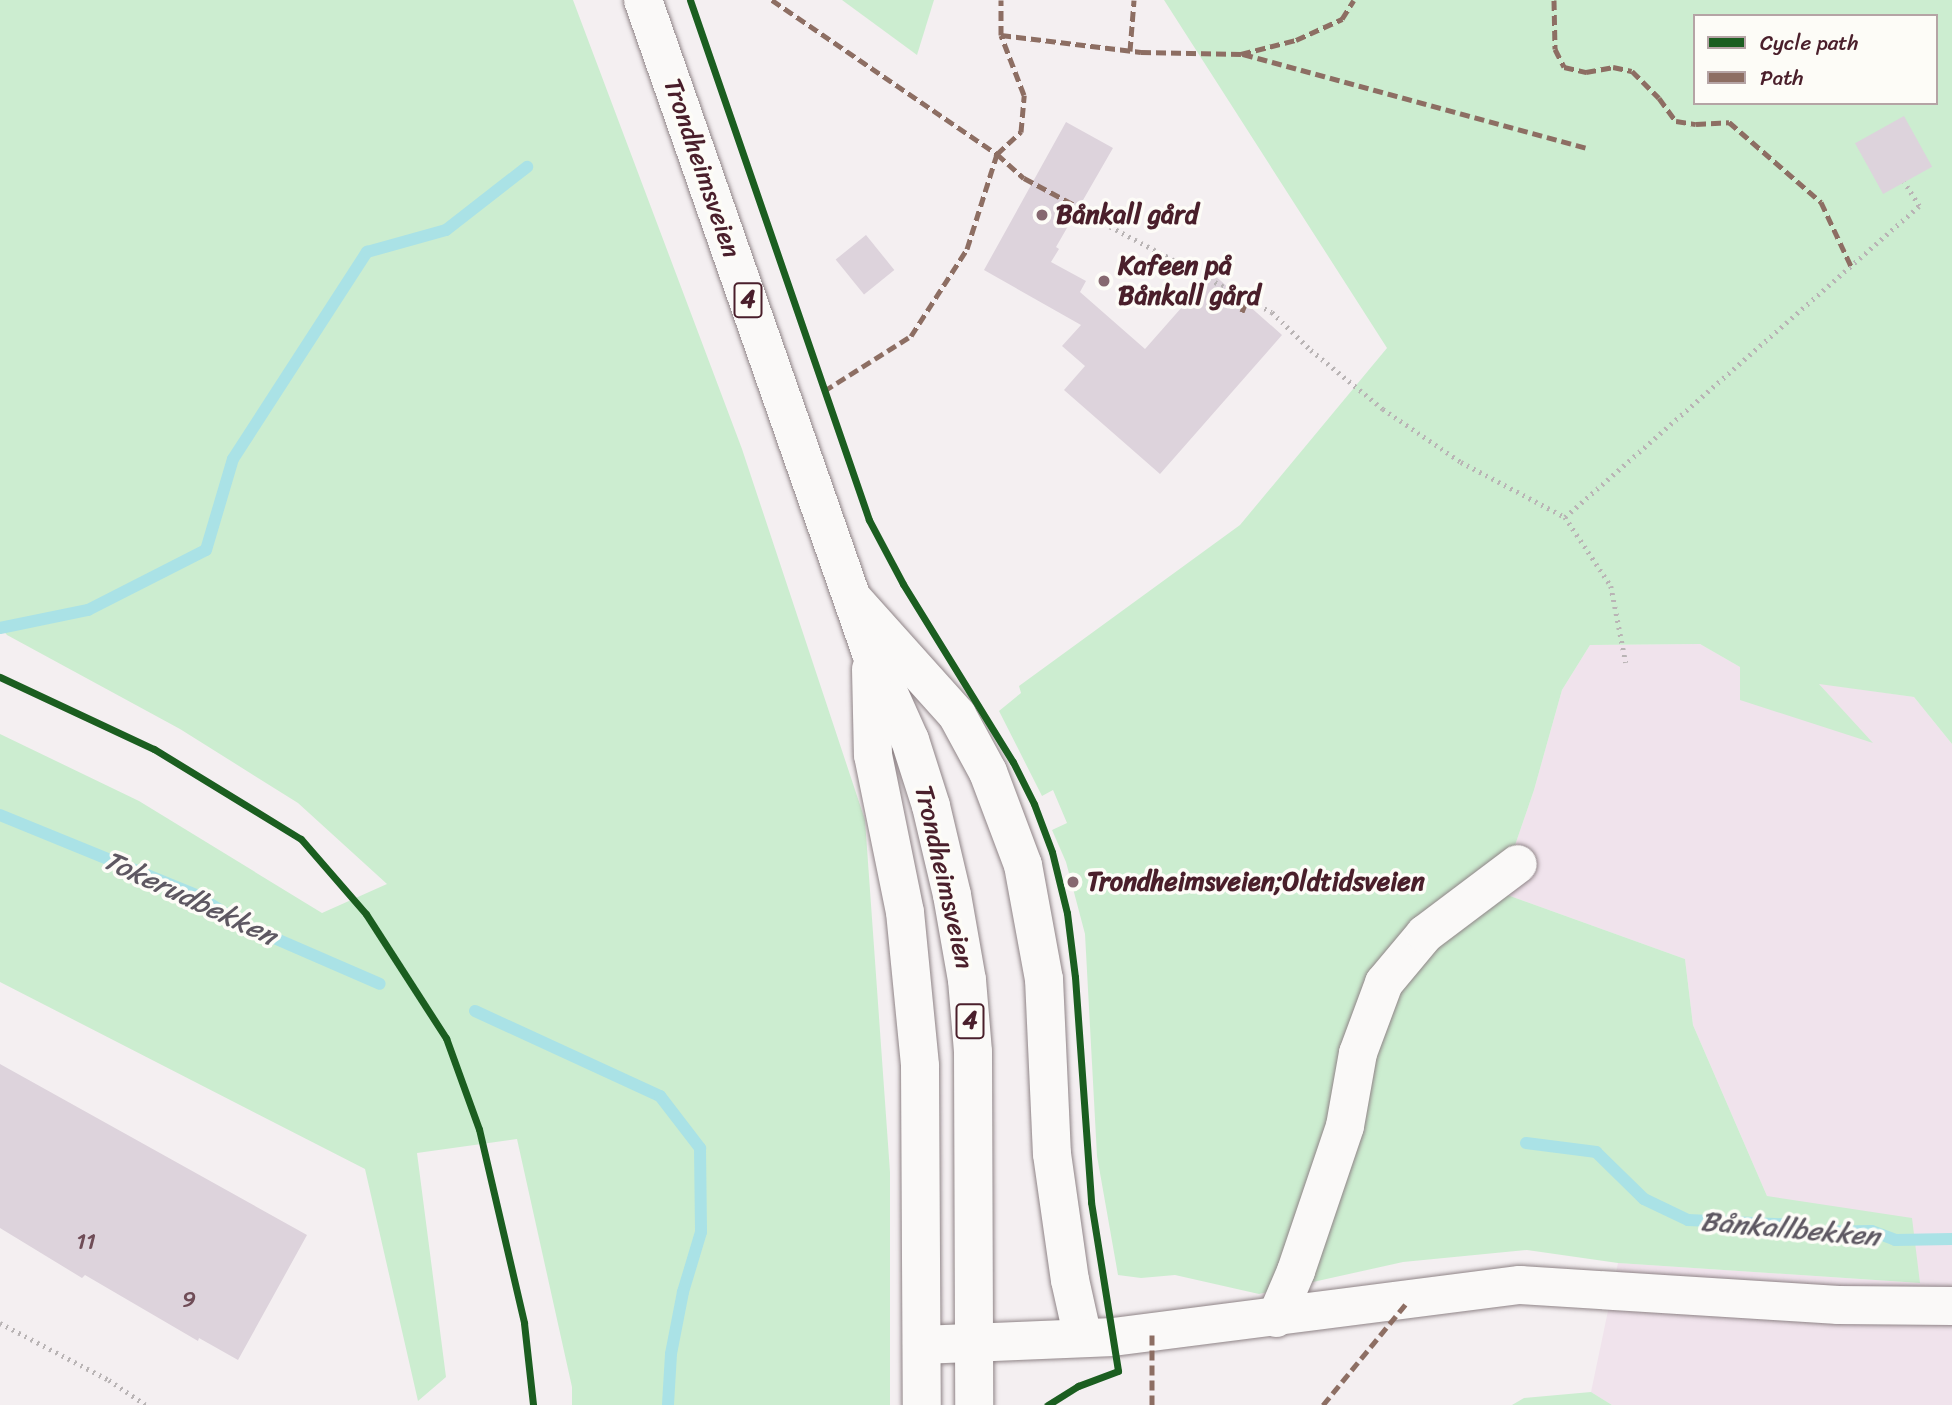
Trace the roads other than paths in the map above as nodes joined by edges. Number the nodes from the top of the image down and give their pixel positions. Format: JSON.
{"nodes":[{"id":1,"x":643,"y":0,"type":"edge"},
{"id":2,"x":853,"y":599,"type":"junction"},
{"id":3,"x":871,"y":653,"type":"junction"},
{"id":4,"x":1518,"y":864,"type":"dead end"},
{"id":5,"x":1952,"y":1306,"type":"edge"},
{"id":6,"x":1276,"y":1318,"type":"junction"},
{"id":7,"x":1083,"y":1338,"type":"junction"},
{"id":8,"x":974,"y":1343,"type":"junction"},
{"id":9,"x":922,"y":1345,"type":"junction"},
{"id":10,"x":922,"y":1405,"type":"edge"},
{"id":11,"x":974,"y":1405,"type":"edge"}],
"edges":[{"from":1,"to":2,"type":"main road","name":"Trondheimsveien","number":"4"},
{"from":2,"to":3,"type":"main road","name":"Trondheimsveien","number":"4"},
{"from":2,"to":7,"type":"main road"},
{"from":3,"to":8,"type":"main road","name":"Trondheimsveien","number":"4"},
{"from":3,"to":9,"type":"main road","name":"Trondheimsveien","number":"4"},
{"from":4,"to":6,"type":"main road"},
{"from":5,"to":6,"type":"main road"},
{"from":6,"to":7,"type":"main road"},
{"from":7,"to":8,"type":"main road"},
{"from":8,"to":9,"type":"main road"},
{"from":8,"to":11,"type":"main road","name":"Trondheimsveien","number":"4"},
{"from":9,"to":10,"type":"main road","name":"Trondheimsveien","number":"4"}]}
